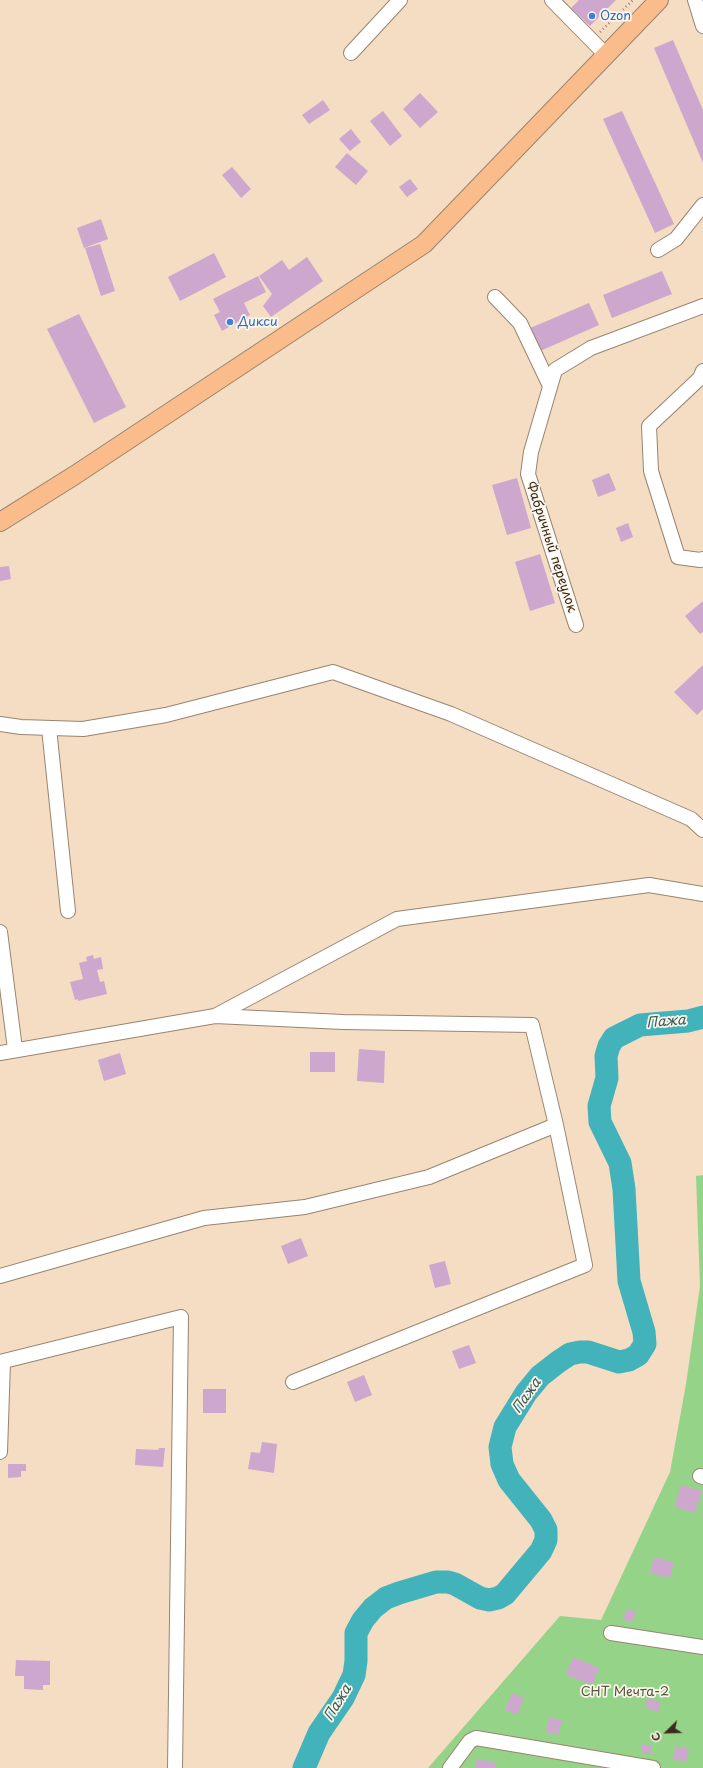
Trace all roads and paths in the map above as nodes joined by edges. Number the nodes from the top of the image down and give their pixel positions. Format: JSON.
{"nodes":[{"id":1,"x":400,"y":0,"type":"edge"},
{"id":2,"x":552,"y":0,"type":"edge"},
{"id":3,"x":633,"y":0,"type":"edge"},
{"id":4,"x":659,"y":0,"type":"edge"},
{"id":5,"x":695,"y":0,"type":"edge"},
{"id":6,"x":703,"y":26,"type":"edge"},
{"id":7,"x":591,"y":40,"type":"junction"},
{"id":8,"x":351,"y":52,"type":"dead end"},
{"id":9,"x":606,"y":55,"type":"junction"},
{"id":10,"x":703,"y":205,"type":"edge"},
{"id":11,"x":658,"y":250,"type":"dead end"},
{"id":12,"x":495,"y":297,"type":"dead end"},
{"id":13,"x":703,"y":306,"type":"edge"},
{"id":14,"x":703,"y":371,"type":"edge"},
{"id":15,"x":550,"y":386,"type":"junction"},
{"id":16,"x":0,"y":522,"type":"edge"},
{"id":17,"x":703,"y":559,"type":"edge"},
{"id":18,"x":576,"y":625,"type":"dead end"},
{"id":19,"x":0,"y":724,"type":"edge"},
{"id":20,"x":49,"y":728,"type":"junction"},
{"id":21,"x":703,"y":830,"type":"edge"},
{"id":22,"x":703,"y":894,"type":"edge"},
{"id":23,"x":68,"y":911,"type":"dead end"},
{"id":24,"x":0,"y":932,"type":"edge"},
{"id":25,"x":215,"y":1016,"type":"junction"},
{"id":26,"x":15,"y":1049,"type":"junction"},
{"id":27,"x":0,"y":1053,"type":"edge"},
{"id":28,"x":556,"y":1126,"type":"junction"},
{"id":29,"x":0,"y":1276,"type":"edge"},
{"id":30,"x":1,"y":1362,"type":"edge"},
{"id":31,"x":293,"y":1382,"type":"dead end"},
{"id":32,"x":0,"y":1452,"type":"edge"},
{"id":33,"x":610,"y":1633,"type":"dead end"},
{"id":34,"x":703,"y":1647,"type":"edge"},
{"id":35,"x":174,"y":1768,"type":"edge"},
{"id":36,"x":450,"y":1768,"type":"edge"},
{"id":37,"x":653,"y":1768,"type":"edge"}],
"edges":[{"from":1,"to":8,"type":"street"},
{"from":2,"to":7,"type":"street"},
{"from":3,"to":7,"type":"path"},
{"from":4,"to":9,"type":"main road"},
{"from":5,"to":6,"type":"street"},
{"from":7,"to":9,"type":"street"},
{"from":9,"to":16,"type":"main road"},
{"from":10,"to":11,"type":"street"},
{"from":12,"to":15,"type":"street"},
{"from":13,"to":15,"type":"street","name":"Фабричный переулок"},
{"from":14,"to":17,"type":"street"},
{"from":15,"to":18,"type":"street","name":"Фабричный переулок"},
{"from":19,"to":20,"type":"street"},
{"from":20,"to":21,"type":"street"},
{"from":20,"to":23,"type":"street"},
{"from":22,"to":25,"type":"street"},
{"from":24,"to":26,"type":"street"},
{"from":25,"to":26,"type":"street"},
{"from":25,"to":28,"type":"street"},
{"from":26,"to":27,"type":"street"},
{"from":28,"to":29,"type":"street"},
{"from":28,"to":31,"type":"street"},
{"from":30,"to":32,"type":"street"},
{"from":30,"to":35,"type":"street"},
{"from":33,"to":34,"type":"street"},
{"from":36,"to":37,"type":"street"}]}
